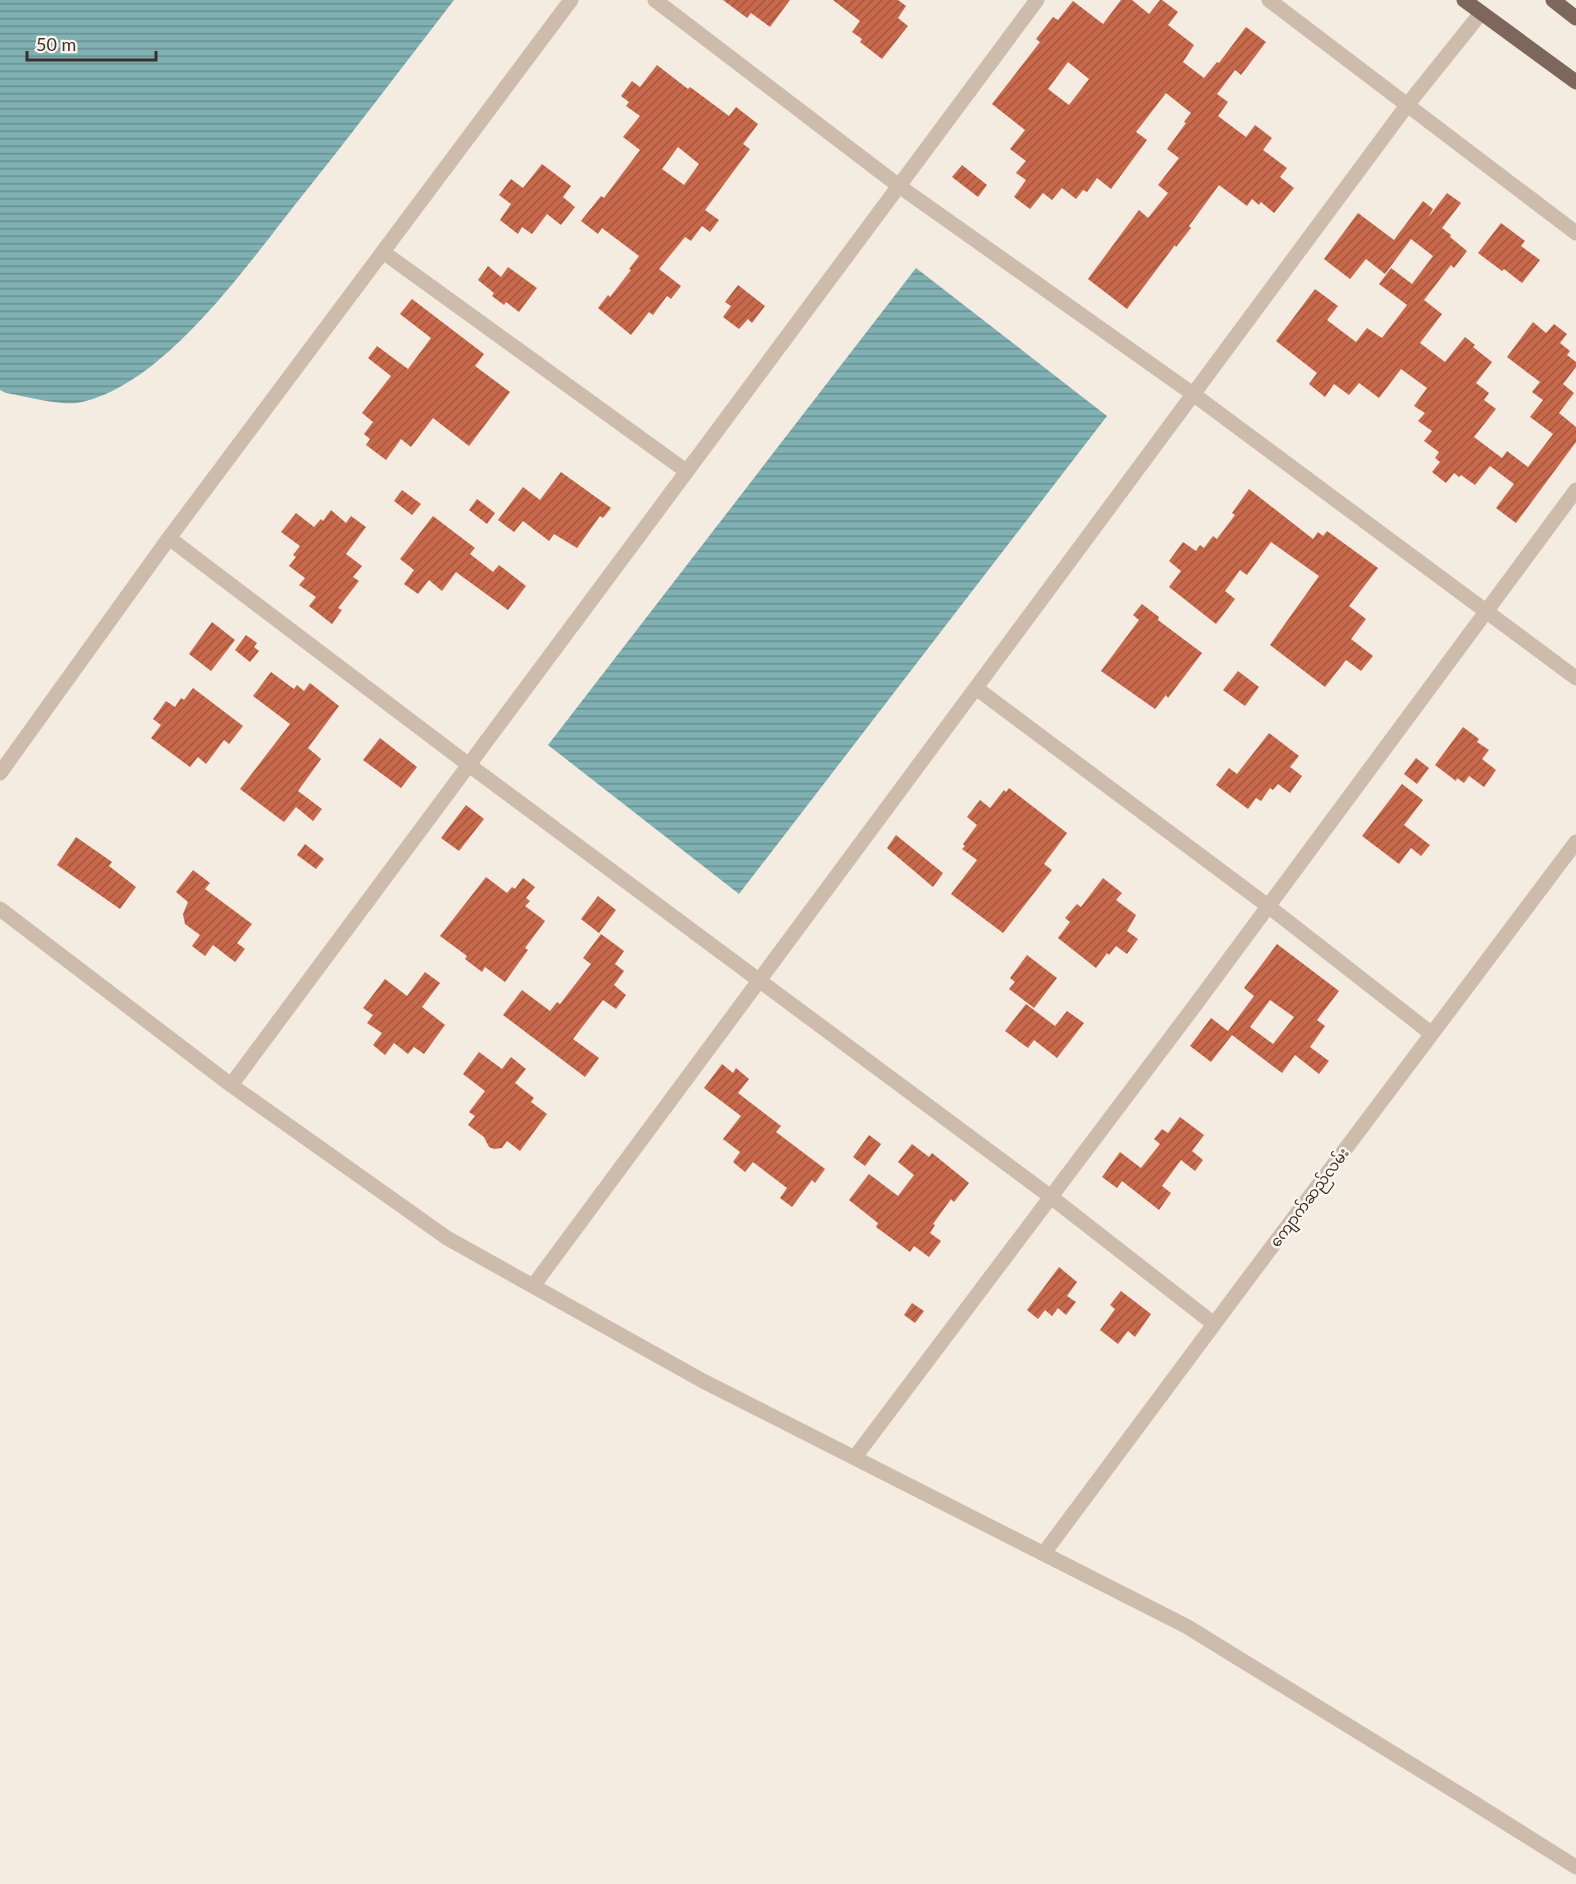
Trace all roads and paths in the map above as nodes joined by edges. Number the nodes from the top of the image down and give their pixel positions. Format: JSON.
{"nodes":[{"id":1,"x":571,"y":0,"type":"edge"},
{"id":2,"x":655,"y":0,"type":"edge"},
{"id":3,"x":1037,"y":0,"type":"edge"},
{"id":4,"x":1269,"y":0,"type":"edge"},
{"id":5,"x":1464,"y":0,"type":"edge"},
{"id":6,"x":1553,"y":0,"type":"edge"},
{"id":7,"x":1481,"y":13,"type":"junction"},
{"id":8,"x":1576,"y":18,"type":"edge"},
{"id":9,"x":1576,"y":82,"type":"edge"},
{"id":10,"x":1408,"y":105,"type":"junction"},
{"id":11,"x":898,"y":186,"type":"junction"},
{"id":12,"x":1576,"y":233,"type":"edge"},
{"id":13,"x":383,"y":252,"type":"junction"},
{"id":14,"x":1193,"y":394,"type":"junction"},
{"id":15,"x":686,"y":471,"type":"junction"},
{"id":16,"x":1576,"y":490,"type":"edge"},
{"id":17,"x":169,"y":538,"type":"junction"},
{"id":18,"x":1486,"y":612,"type":"junction"},
{"id":19,"x":1576,"y":678,"type":"edge"},
{"id":20,"x":976,"y":688,"type":"junction"},
{"id":21,"x":469,"y":765,"type":"junction"},
{"id":22,"x":0,"y":773,"type":"edge"},
{"id":23,"x":1576,"y":842,"type":"edge"},
{"id":24,"x":1268,"y":906,"type":"junction"},
{"id":25,"x":0,"y":909,"type":"edge"},
{"id":26,"x":759,"y":981,"type":"junction"},
{"id":27,"x":1432,"y":1034,"type":"junction"},
{"id":28,"x":231,"y":1085,"type":"junction"},
{"id":29,"x":1051,"y":1197,"type":"junction"},
{"id":30,"x":533,"y":1286,"type":"junction"},
{"id":31,"x":1214,"y":1324,"type":"junction"},
{"id":32,"x":855,"y":1457,"type":"junction"},
{"id":33,"x":1044,"y":1553,"type":"junction"},
{"id":34,"x":1576,"y":1867,"type":"edge"}],
"edges":[{"from":1,"to":13,"type":"street"},
{"from":2,"to":11,"type":"street"},
{"from":3,"to":11,"type":"street"},
{"from":4,"to":10,"type":"street"},
{"from":5,"to":7,"type":"main road"},
{"from":6,"to":8,"type":"main road"},
{"from":7,"to":9,"type":"main road"},
{"from":7,"to":10,"type":"street"},
{"from":10,"to":12,"type":"street"},
{"from":10,"to":14,"type":"street"},
{"from":11,"to":14,"type":"street"},
{"from":11,"to":15,"type":"street"},
{"from":13,"to":15,"type":"street"},
{"from":13,"to":17,"type":"street"},
{"from":14,"to":18,"type":"street"},
{"from":14,"to":20,"type":"street"},
{"from":15,"to":21,"type":"street"},
{"from":16,"to":18,"type":"street"},
{"from":17,"to":21,"type":"street"},
{"from":17,"to":22,"type":"street"},
{"from":18,"to":19,"type":"street"},
{"from":18,"to":24,"type":"street"},
{"from":20,"to":24,"type":"street"},
{"from":20,"to":26,"type":"street"},
{"from":21,"to":26,"type":"street"},
{"from":21,"to":28,"type":"street"},
{"from":23,"to":27,"type":"street","name":"ကျောက်ဆည်လမ်း"},
{"from":24,"to":27,"type":"street"},
{"from":24,"to":29,"type":"street"},
{"from":25,"to":28,"type":"street"},
{"from":26,"to":29,"type":"street"},
{"from":26,"to":30,"type":"street"},
{"from":27,"to":31,"type":"street","name":"ကျောက်ဆည်လမ်း"},
{"from":28,"to":30,"type":"street"},
{"from":29,"to":31,"type":"street"},
{"from":29,"to":32,"type":"street"},
{"from":30,"to":32,"type":"street"},
{"from":31,"to":33,"type":"street","name":"ကျောက်ဆည်လမ်း"},
{"from":32,"to":33,"type":"street"},
{"from":33,"to":34,"type":"street"}]}
